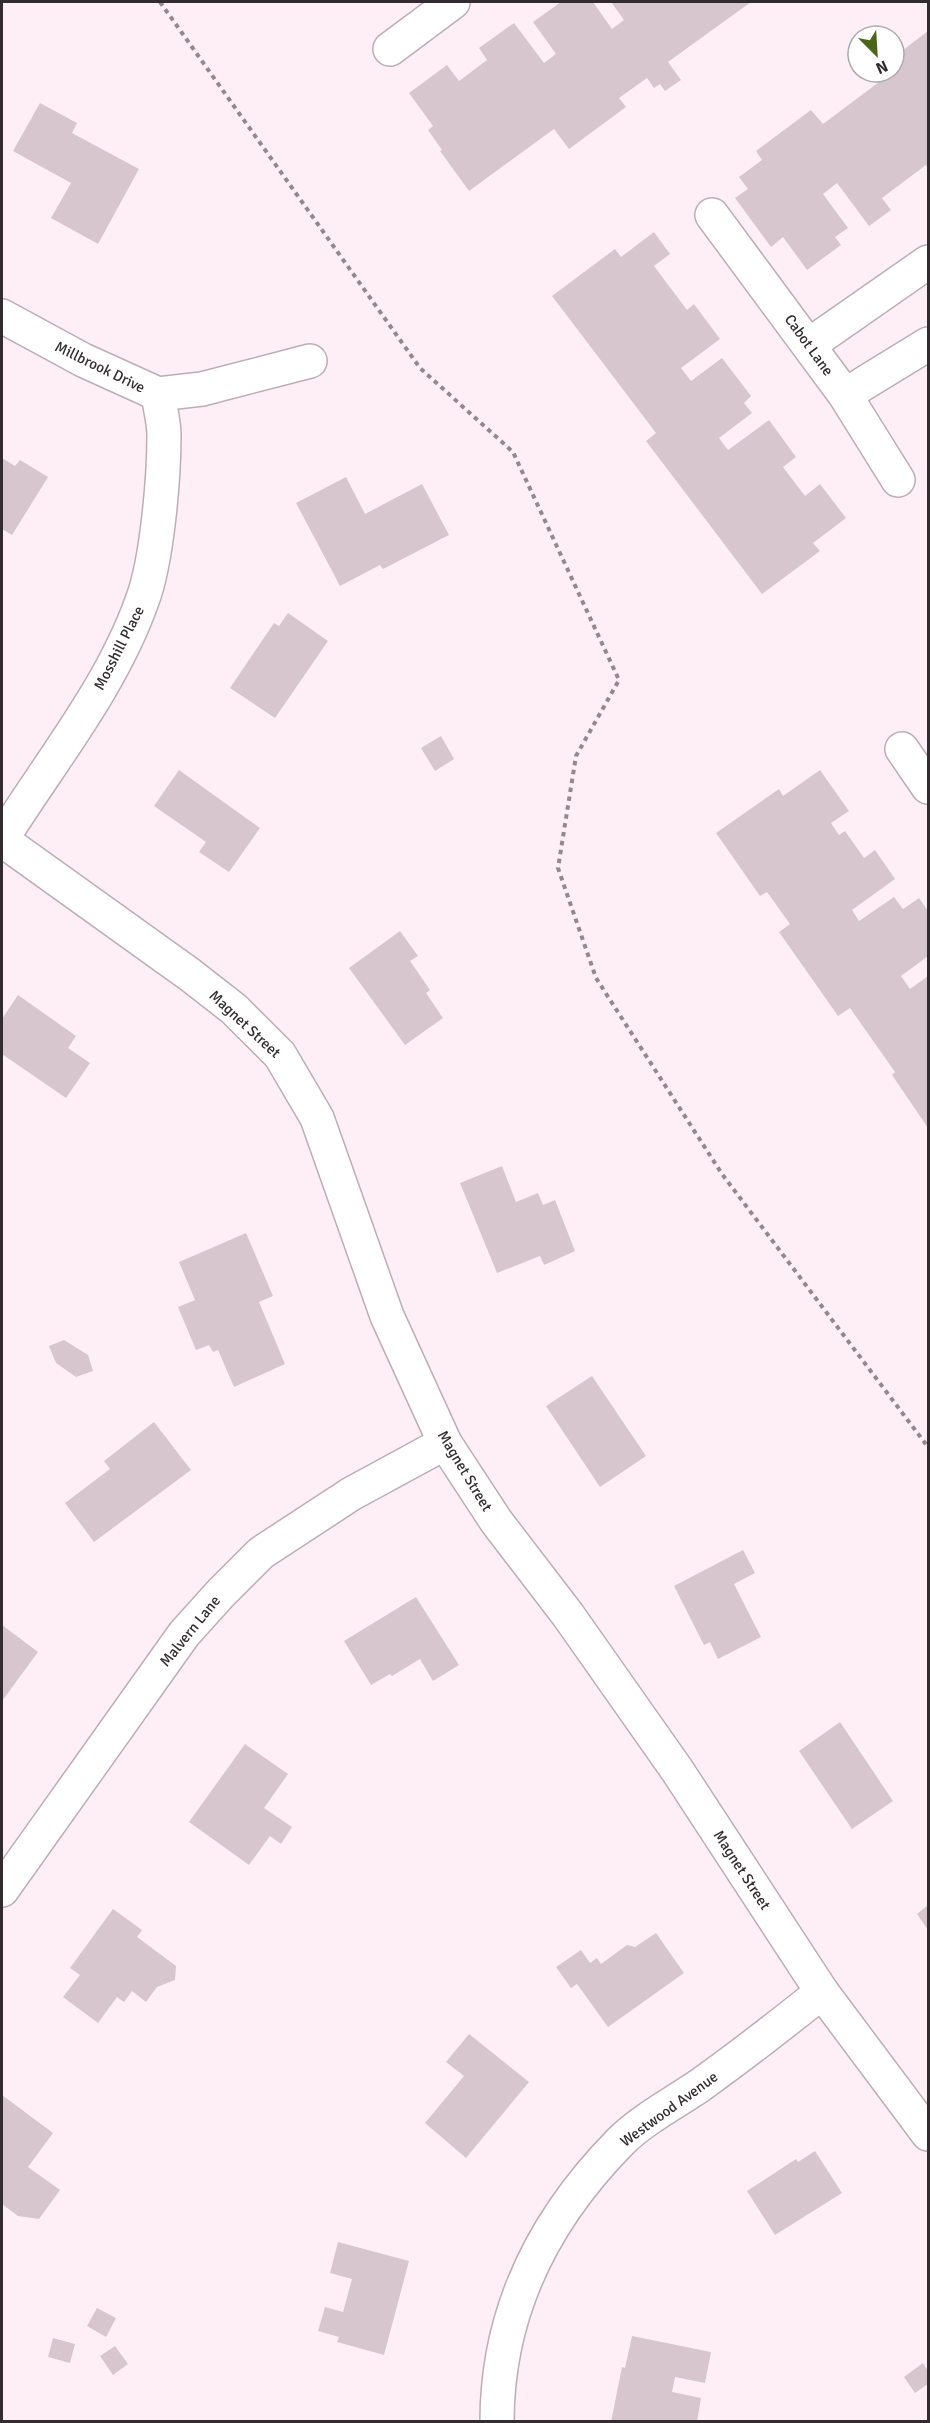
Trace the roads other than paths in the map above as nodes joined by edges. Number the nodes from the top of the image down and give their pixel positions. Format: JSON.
{"nodes":[{"id":1,"x":453,"y":2,"type":"edge"},
{"id":2,"x":390,"y":49,"type":"dead end"},
{"id":3,"x":712,"y":215,"type":"dead end"},
{"id":4,"x":928,"y":262,"type":"edge"},
{"id":5,"x":2,"y":316,"type":"edge"},
{"id":6,"x":928,"y":344,"type":"edge"},
{"id":7,"x":809,"y":345,"type":"junction"},
{"id":8,"x":310,"y":361,"type":"dead end"},
{"id":9,"x":158,"y":394,"type":"junction"},
{"id":10,"x":845,"y":395,"type":"junction"},
{"id":11,"x":898,"y":480,"type":"dead end"},
{"id":12,"x":902,"y":749,"type":"dead end"},
{"id":13,"x":928,"y":787,"type":"edge"},
{"id":14,"x":2,"y":840,"type":"edge"},
{"id":15,"x":445,"y":1443,"type":"junction"},
{"id":16,"x":2,"y":1890,"type":"edge"},
{"id":17,"x":822,"y":1992,"type":"junction"},
{"id":18,"x":928,"y":2134,"type":"edge"},
{"id":19,"x":497,"y":2421,"type":"edge"}],
"edges":[{"from":1,"to":2,"type":"street"},
{"from":3,"to":7,"type":"street","name":"Cabot Lane"},
{"from":4,"to":7,"type":"street"},
{"from":5,"to":9,"type":"street","name":"Millbrook Drive"},
{"from":6,"to":10,"type":"street"},
{"from":7,"to":10,"type":"street","name":"Cabot Lane"},
{"from":8,"to":9,"type":"street","name":"Millbrook Drive"},
{"from":9,"to":14,"type":"street","name":"Mosshill Place"},
{"from":10,"to":11,"type":"street","name":"Cabot Lane"},
{"from":12,"to":13,"type":"street"},
{"from":14,"to":15,"type":"street","name":"Magnet Street"},
{"from":15,"to":16,"type":"street","name":"Malvern Lane"},
{"from":15,"to":17,"type":"street","name":"Magnet Street"},
{"from":17,"to":18,"type":"street","name":"Magnet Street"},
{"from":17,"to":19,"type":"street","name":"Westwood Avenue"}]}
